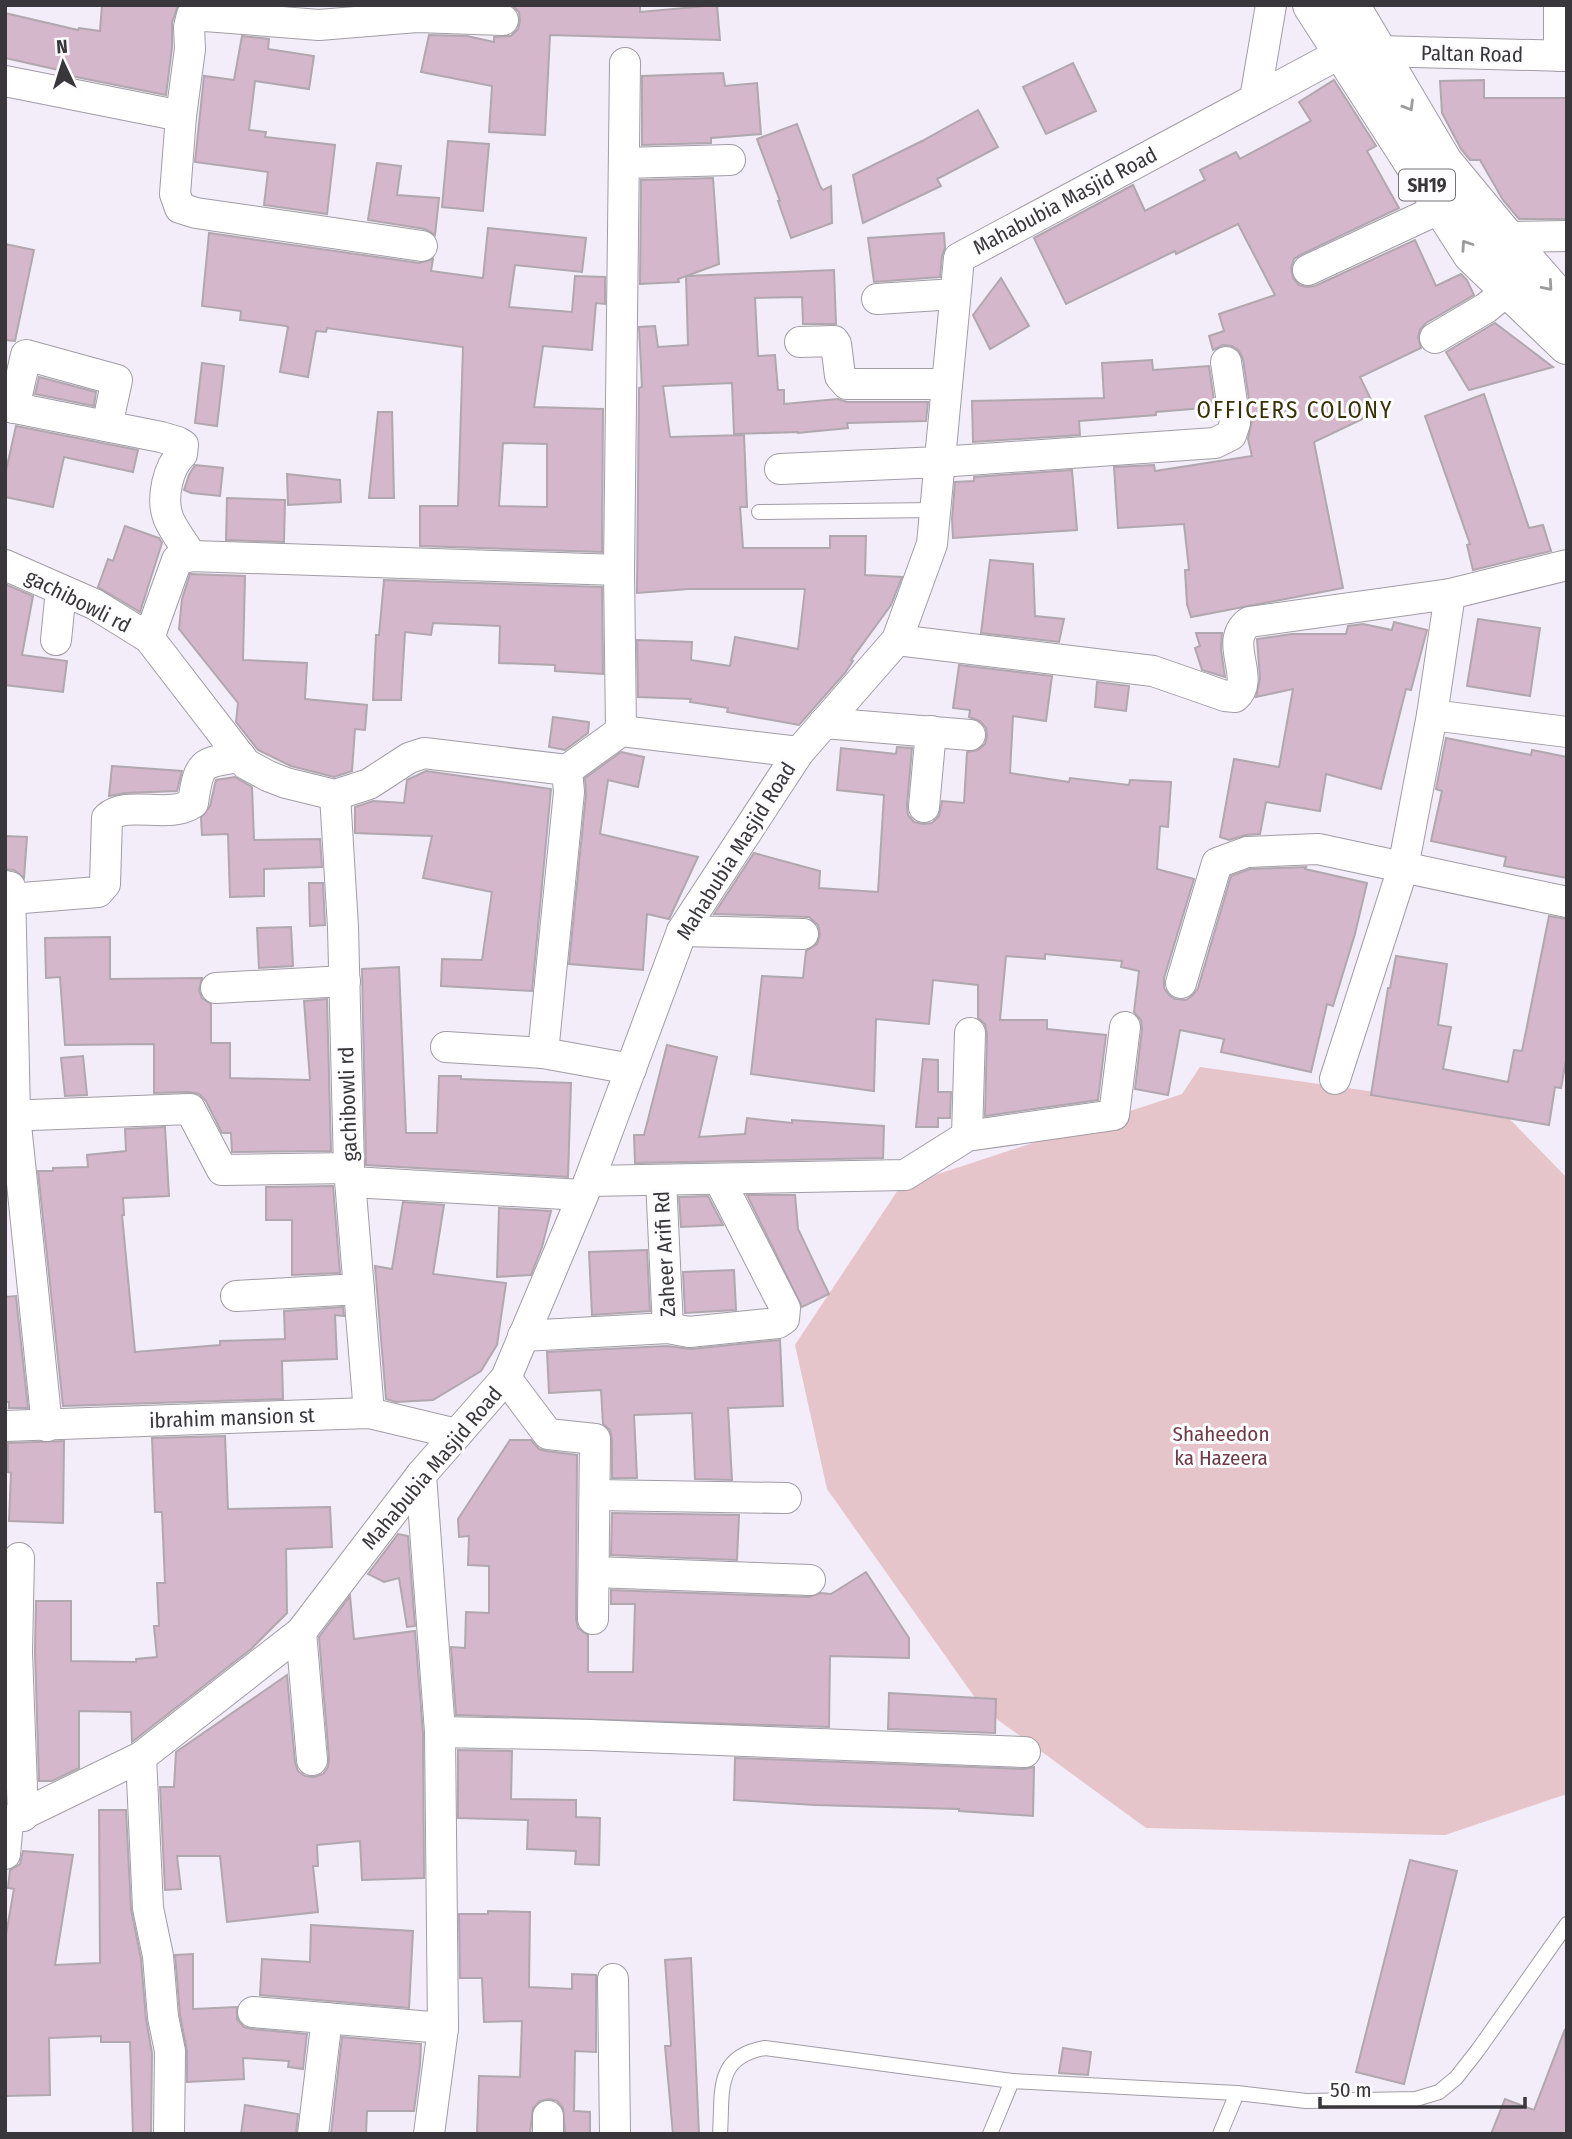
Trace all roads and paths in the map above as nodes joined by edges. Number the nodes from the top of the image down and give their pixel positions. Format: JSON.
{"nodes":[{"id":1,"x":1271,"y":5,"type":"edge"},
{"id":2,"x":1312,"y":5,"type":"edge"},
{"id":3,"x":1350,"y":5,"type":"edge"},
{"id":4,"x":1559,"y":5,"type":"edge"},
{"id":5,"x":372,"y":13,"type":"edge"},
{"id":6,"x":503,"y":20,"type":"dead end"},
{"id":7,"x":1359,"y":52,"type":"junction"},
{"id":8,"x":1563,"y":56,"type":"edge"},
{"id":9,"x":625,"y":62,"type":"dead end"},
{"id":10,"x":5,"y":81,"type":"edge"},
{"id":11,"x":1255,"y":99,"type":"junction"},
{"id":12,"x":181,"y":116,"type":"junction"},
{"id":13,"x":730,"y":160,"type":"dead end"},
{"id":14,"x":624,"y":163,"type":"junction"},
{"id":15,"x":1441,"y":208,"type":"junction"},
{"id":16,"x":1567,"y":236,"type":"edge"},
{"id":17,"x":1505,"y":237,"type":"junction"},
{"id":18,"x":422,"y":246,"type":"dead end"},
{"id":19,"x":1308,"y":270,"type":"dead end"},
{"id":20,"x":1508,"y":290,"type":"junction"},
{"id":21,"x":955,"y":294,"type":"junction"},
{"id":22,"x":877,"y":299,"type":"dead end"},
{"id":23,"x":1567,"y":308,"type":"edge"},
{"id":24,"x":1435,"y":338,"type":"dead end"},
{"id":25,"x":800,"y":342,"type":"dead end"},
{"id":26,"x":1567,"y":345,"type":"edge"},
{"id":27,"x":1226,"y":362,"type":"dead end"},
{"id":28,"x":947,"y":384,"type":"junction"},
{"id":29,"x":10,"y":407,"type":"edge"},
{"id":30,"x":107,"y":426,"type":"junction"},
{"id":31,"x":939,"y":462,"type":"junction"},
{"id":32,"x":780,"y":469,"type":"dead end"},
{"id":33,"x":935,"y":510,"type":"junction"},
{"id":34,"x":759,"y":512,"type":"dead end"},
{"id":35,"x":191,"y":556,"type":"junction"},
{"id":36,"x":5,"y":565,"type":"edge"},
{"id":37,"x":1567,"y":565,"type":"edge"},
{"id":38,"x":619,"y":570,"type":"junction"},
{"id":39,"x":61,"y":590,"type":"junction"},
{"id":40,"x":1450,"y":594,"type":"junction"},
{"id":41,"x":149,"y":638,"type":"junction"},
{"id":42,"x":56,"y":640,"type":"dead end"},
{"id":43,"x":897,"y":640,"type":"junction"},
{"id":44,"x":1432,"y":715,"type":"junction"},
{"id":45,"x":824,"y":723,"type":"junction"},
{"id":46,"x":621,"y":731,"type":"junction"},
{"id":47,"x":931,"y":731,"type":"junction"},
{"id":48,"x":1567,"y":732,"type":"edge"},
{"id":49,"x":970,"y":735,"type":"dead end"},
{"id":50,"x":799,"y":752,"type":"junction"},
{"id":51,"x":241,"y":757,"type":"junction"},
{"id":52,"x":567,"y":770,"type":"junction"},
{"id":53,"x":335,"y":795,"type":"junction"},
{"id":54,"x":924,"y":807,"type":"dead end"},
{"id":55,"x":1403,"y":868,"type":"junction"},
{"id":56,"x":8,"y":893,"type":"edge"},
{"id":57,"x":1567,"y":902,"type":"edge"},
{"id":58,"x":682,"y":931,"type":"junction"},
{"id":59,"x":803,"y":934,"type":"dead end"},
{"id":60,"x":345,"y":981,"type":"junction"},
{"id":61,"x":1181,"y":983,"type":"dead end"},
{"id":62,"x":216,"y":988,"type":"dead end"},
{"id":63,"x":1125,"y":1027,"type":"dead end"},
{"id":64,"x":970,"y":1033,"type":"dead end"},
{"id":65,"x":446,"y":1047,"type":"dead end"},
{"id":66,"x":543,"y":1053,"type":"junction"},
{"id":67,"x":631,"y":1069,"type":"junction"},
{"id":68,"x":1335,"y":1079,"type":"dead end"},
{"id":69,"x":10,"y":1115,"type":"edge"},
{"id":70,"x":967,"y":1136,"type":"junction"},
{"id":71,"x":351,"y":1175,"type":"junction"},
{"id":72,"x":719,"y":1179,"type":"junction"},
{"id":73,"x":661,"y":1180,"type":"junction"},
{"id":74,"x":585,"y":1188,"type":"junction"},
{"id":75,"x":359,"y":1289,"type":"junction"},
{"id":76,"x":236,"y":1296,"type":"dead end"},
{"id":77,"x":668,"y":1328,"type":"junction"},
{"id":78,"x":523,"y":1336,"type":"junction"},
{"id":79,"x":506,"y":1378,"type":"junction"},
{"id":80,"x":369,"y":1413,"type":"junction"},
{"id":81,"x":5,"y":1426,"type":"edge"},
{"id":82,"x":47,"y":1426,"type":"junction"},
{"id":83,"x":457,"y":1434,"type":"junction"},
{"id":84,"x":421,"y":1475,"type":"junction"},
{"id":85,"x":595,"y":1495,"type":"junction"},
{"id":86,"x":786,"y":1498,"type":"dead end"},
{"id":87,"x":19,"y":1558,"type":"dead end"},
{"id":88,"x":594,"y":1572,"type":"junction"},
{"id":89,"x":810,"y":1580,"type":"dead end"},
{"id":90,"x":593,"y":1619,"type":"dead end"},
{"id":91,"x":301,"y":1632,"type":"junction"},
{"id":92,"x":440,"y":1731,"type":"junction"},
{"id":93,"x":1025,"y":1752,"type":"dead end"},
{"id":94,"x":141,"y":1756,"type":"junction"},
{"id":95,"x":312,"y":1760,"type":"dead end"},
{"id":96,"x":12,"y":1820,"type":"edge"},
{"id":97,"x":5,"y":1854,"type":"edge"},
{"id":98,"x":1567,"y":1924,"type":"edge"},
{"id":99,"x":613,"y":1979,"type":"dead end"},
{"id":100,"x":253,"y":2012,"type":"dead end"},
{"id":101,"x":327,"y":2018,"type":"junction"},
{"id":102,"x":443,"y":2028,"type":"junction"},
{"id":103,"x":1012,"y":2081,"type":"junction"},
{"id":104,"x":1237,"y":2093,"type":"junction"},
{"id":105,"x":169,"y":2134,"type":"edge"},
{"id":106,"x":313,"y":2134,"type":"edge"},
{"id":107,"x":429,"y":2134,"type":"edge"},
{"id":108,"x":615,"y":2134,"type":"edge"},
{"id":109,"x":720,"y":2134,"type":"edge"},
{"id":110,"x":990,"y":2134,"type":"edge"},
{"id":111,"x":1220,"y":2134,"type":"edge"}],
"edges":[{"from":1,"to":11,"type":"street"},
{"from":2,"to":7,"type":"main road","number":"SH19"},
{"from":3,"to":7,"type":"main road","number":"SH19"},
{"from":4,"to":8,"type":"street"},
{"from":5,"to":6,"type":"street"},
{"from":5,"to":12,"type":"street"},
{"from":7,"to":8,"type":"street","name":"Paltan Road"},
{"from":7,"to":11,"type":"street","name":"Mahabubia Masjid Road"},
{"from":7,"to":15,"type":"main road","number":"SH19"},
{"from":7,"to":17,"type":"main road","number":"SH19","one_way":true},
{"from":9,"to":14,"type":"street"},
{"from":10,"to":12,"type":"street"},
{"from":11,"to":21,"type":"street","name":"Mahabubia Masjid Road"},
{"from":12,"to":18,"type":"street"},
{"from":13,"to":14,"type":"street"},
{"from":14,"to":38,"type":"street"},
{"from":15,"to":19,"type":"street"},
{"from":20,"to":15,"type":"main road","number":"SH19","one_way":true},
{"from":16,"to":17,"type":"street"},
{"from":17,"to":23,"type":"main road","number":"SH19","one_way":true},
{"from":20,"to":24,"type":"street"},
{"from":20,"to":26,"type":"main road","number":"SH19"},
{"from":21,"to":22,"type":"street"},
{"from":21,"to":28,"type":"street","name":"Mahabubia Masjid Road"},
{"from":25,"to":28,"type":"street"},
{"from":27,"to":31,"type":"street"},
{"from":28,"to":31,"type":"street","name":"Mahabubia Masjid Road"},
{"from":29,"to":30,"type":"street"},
{"from":29,"to":30,"type":"street"},
{"from":30,"to":35,"type":"street"},
{"from":31,"to":32,"type":"street"},
{"from":31,"to":33,"type":"street","name":"Mahabubia Masjid Road"},
{"from":33,"to":34,"type":"lane"},
{"from":33,"to":43,"type":"street","name":"Mahabubia Masjid Road"},
{"from":35,"to":38,"type":"street"},
{"from":35,"to":41,"type":"street"},
{"from":36,"to":39,"type":"street","name":"gachibowli rd"},
{"from":37,"to":40,"type":"street"},
{"from":38,"to":46,"type":"street"},
{"from":39,"to":41,"type":"street","name":"gachibowli rd"},
{"from":39,"to":42,"type":"street"},
{"from":40,"to":43,"type":"street"},
{"from":40,"to":44,"type":"street"},
{"from":41,"to":51,"type":"street","name":"gachibowli rd"},
{"from":43,"to":45,"type":"street","name":"Mahabubia Masjid Road"},
{"from":44,"to":48,"type":"street"},
{"from":44,"to":55,"type":"street"},
{"from":45,"to":47,"type":"street"},
{"from":45,"to":50,"type":"street","name":"Mahabubia Masjid Road"},
{"from":46,"to":50,"type":"street"},
{"from":46,"to":52,"type":"street"},
{"from":47,"to":49,"type":"street"},
{"from":47,"to":54,"type":"street"},
{"from":50,"to":58,"type":"street","name":"Mahabubia Masjid Road"},
{"from":51,"to":53,"type":"street","name":"gachibowli rd"},
{"from":51,"to":56,"type":"street"},
{"from":52,"to":53,"type":"street"},
{"from":52,"to":66,"type":"street"},
{"from":53,"to":60,"type":"street","name":"gachibowli rd"},
{"from":55,"to":57,"type":"street"},
{"from":55,"to":61,"type":"street"},
{"from":55,"to":68,"type":"street"},
{"from":56,"to":69,"type":"street"},
{"from":58,"to":59,"type":"street"},
{"from":58,"to":67,"type":"street","name":"Mahabubia Masjid Road"},
{"from":60,"to":62,"type":"street"},
{"from":60,"to":71,"type":"street","name":"gachibowli rd"},
{"from":63,"to":70,"type":"street"},
{"from":64,"to":70,"type":"street"},
{"from":65,"to":66,"type":"street"},
{"from":66,"to":67,"type":"street"},
{"from":67,"to":74,"type":"street","name":"Mahabubia Masjid Road"},
{"from":69,"to":71,"type":"street"},
{"from":69,"to":82,"type":"street"},
{"from":70,"to":72,"type":"street"},
{"from":71,"to":74,"type":"street"},
{"from":71,"to":75,"type":"street","name":"gachibowli rd"},
{"from":72,"to":73,"type":"street"},
{"from":72,"to":77,"type":"street"},
{"from":73,"to":74,"type":"street"},
{"from":73,"to":77,"type":"street","name":"Zaheer Arifi Rd"},
{"from":74,"to":78,"type":"street","name":"Mahabubia Masjid Road"},
{"from":75,"to":76,"type":"street"},
{"from":75,"to":80,"type":"street","name":"gachibowli rd"},
{"from":77,"to":78,"type":"street"},
{"from":78,"to":79,"type":"street","name":"Mahabubia Masjid Road"},
{"from":79,"to":83,"type":"street","name":"Mahabubia Masjid Road"},
{"from":79,"to":85,"type":"street"},
{"from":80,"to":82,"type":"street","name":"ibrahim mansion st"},
{"from":80,"to":83,"type":"street","name":"ibrahim mansion st"},
{"from":81,"to":82,"type":"street","name":"ibrahim mansion st"},
{"from":83,"to":84,"type":"street","name":"Mahabubia Masjid Road"},
{"from":84,"to":91,"type":"street","name":"Mahabubia Masjid Road"},
{"from":84,"to":92,"type":"street"},
{"from":85,"to":86,"type":"street"},
{"from":85,"to":88,"type":"street"},
{"from":87,"to":96,"type":"street"},
{"from":88,"to":89,"type":"street"},
{"from":88,"to":90,"type":"street"},
{"from":91,"to":94,"type":"street","name":"Mahabubia Masjid Road"},
{"from":91,"to":95,"type":"street"},
{"from":92,"to":93,"type":"street"},
{"from":92,"to":102,"type":"street"},
{"from":94,"to":96,"type":"street","name":"Mahabubia Masjid Road"},
{"from":94,"to":105,"type":"street"},
{"from":96,"to":97,"type":"street"},
{"from":98,"to":104,"type":"lane"},
{"from":99,"to":108,"type":"street"},
{"from":100,"to":101,"type":"street"},
{"from":101,"to":102,"type":"street"},
{"from":101,"to":106,"type":"street"},
{"from":102,"to":107,"type":"street"},
{"from":103,"to":104,"type":"lane"},
{"from":103,"to":109,"type":"lane"},
{"from":103,"to":110,"type":"lane"},
{"from":104,"to":111,"type":"lane"}]}
